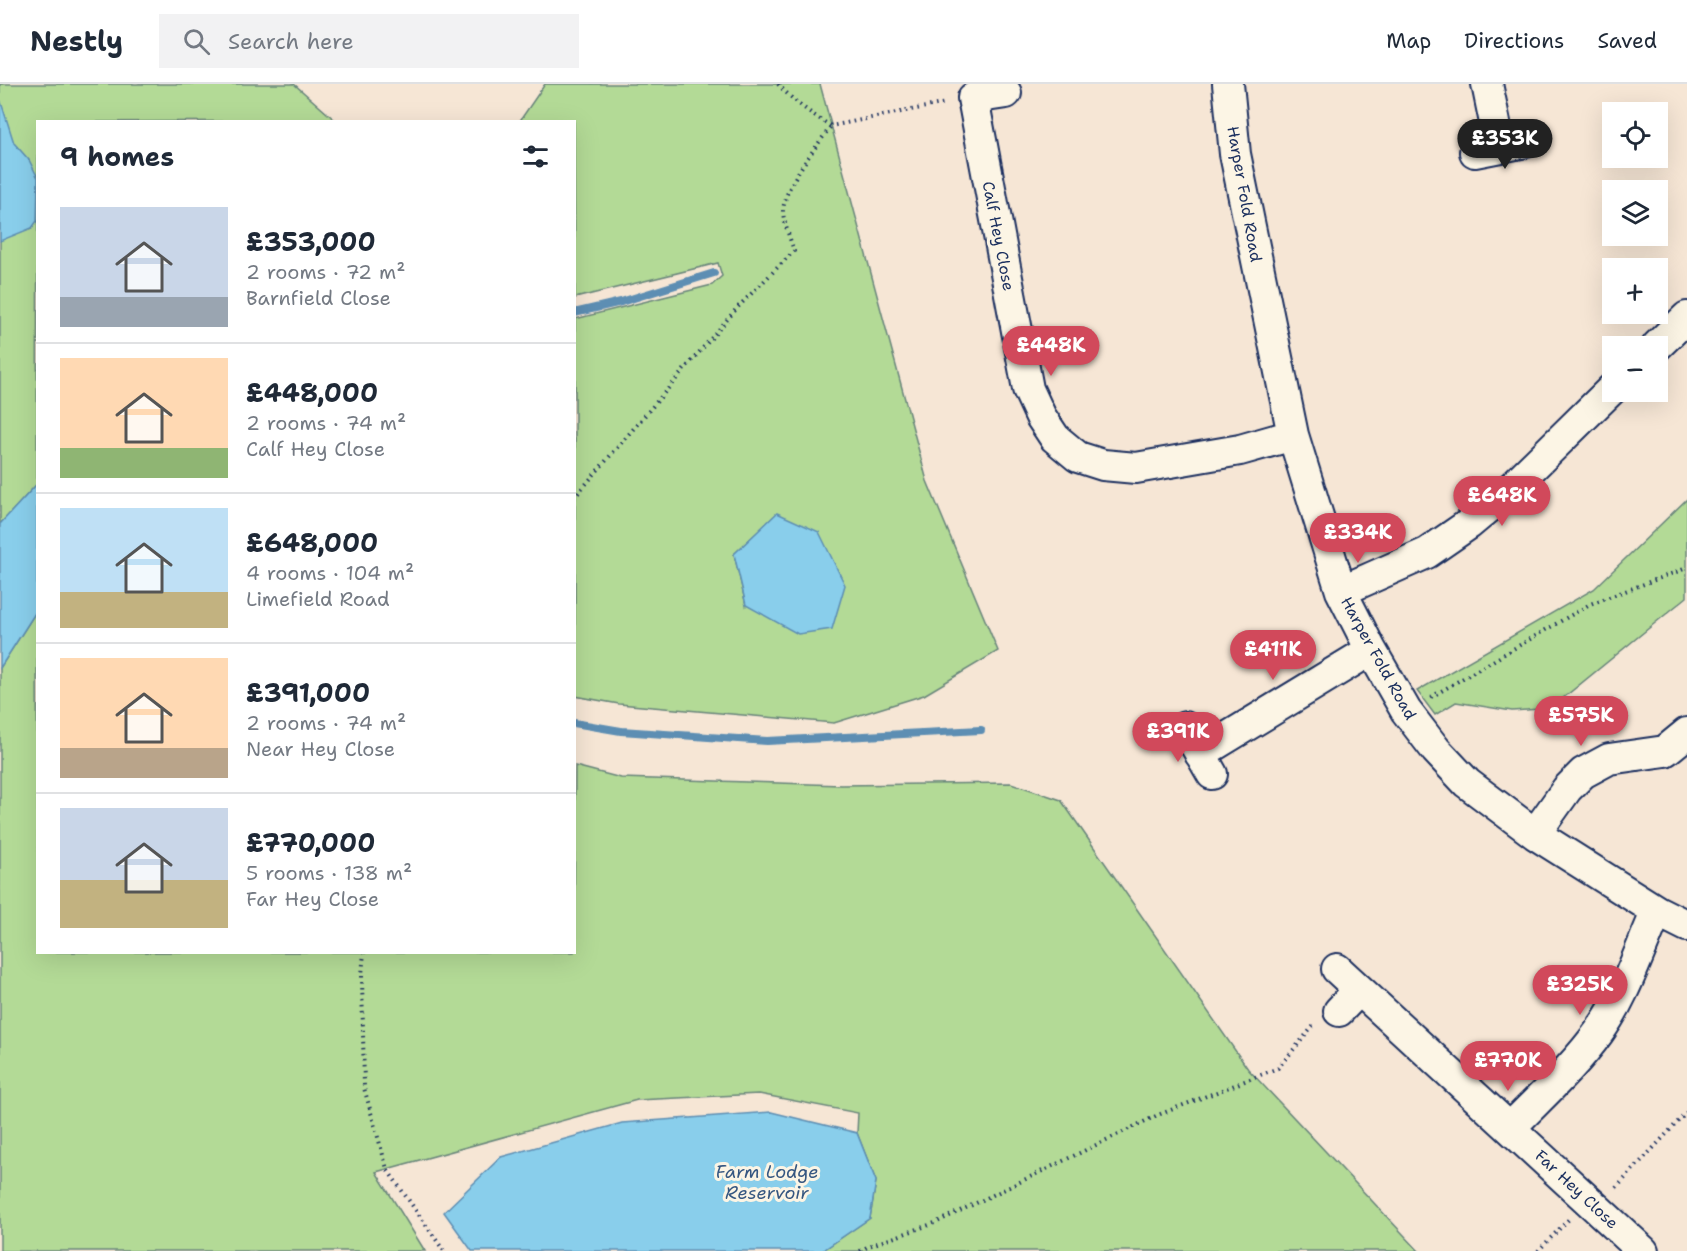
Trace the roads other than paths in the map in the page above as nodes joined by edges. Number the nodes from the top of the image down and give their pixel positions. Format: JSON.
{"nodes":[{"id":1,"x":1228,"y":84,"type":"edge"},
{"id":2,"x":1487,"y":84,"type":"edge"},
{"id":3,"x":1006,"y":93,"type":"dead end"},
{"id":4,"x":1500,"y":147,"type":"dead end"},
{"id":5,"x":1687,"y":317,"type":"edge"},
{"id":6,"x":1667,"y":336,"type":"edge"},
{"id":7,"x":1602,"y":399,"type":"edge"},
{"id":8,"x":1293,"y":435,"type":"junction"},
{"id":9,"x":1341,"y":591,"type":"junction"},
{"id":10,"x":1371,"y":650,"type":"junction"},
{"id":11,"x":1185,"y":727,"type":"dead end"},
{"id":12,"x":1687,"y":733,"type":"edge"},
{"id":13,"x":1535,"y":834,"type":"junction"},
{"id":14,"x":1657,"y":911,"type":"junction"},
{"id":15,"x":1687,"y":926,"type":"edge"},
{"id":16,"x":1337,"y":969,"type":"dead end"},
{"id":17,"x":1511,"y":1127,"type":"junction"},
{"id":18,"x":1644,"y":1251,"type":"edge"}],
"edges":[{"from":1,"to":8,"type":"street","name":"Harper Fold Road"},
{"from":2,"to":4,"type":"street"},
{"from":3,"to":8,"type":"street","name":"Calf Hey Close"},
{"from":5,"to":6,"type":"street"},
{"from":7,"to":9,"type":"street"},
{"from":8,"to":9,"type":"street","name":"Harper Fold Road"},
{"from":9,"to":10,"type":"street","name":"Harper Fold Road"},
{"from":10,"to":11,"type":"street"},
{"from":10,"to":13,"type":"street","name":"Harper Fold Road"},
{"from":12,"to":13,"type":"street"},
{"from":13,"to":14,"type":"street","name":"Harper Fold Road"},
{"from":14,"to":15,"type":"street","name":"Harper Fold Road"},
{"from":14,"to":17,"type":"street"},
{"from":16,"to":17,"type":"street","name":"Far Hey Close"},
{"from":17,"to":18,"type":"street","name":"Far Hey Close"}]}
